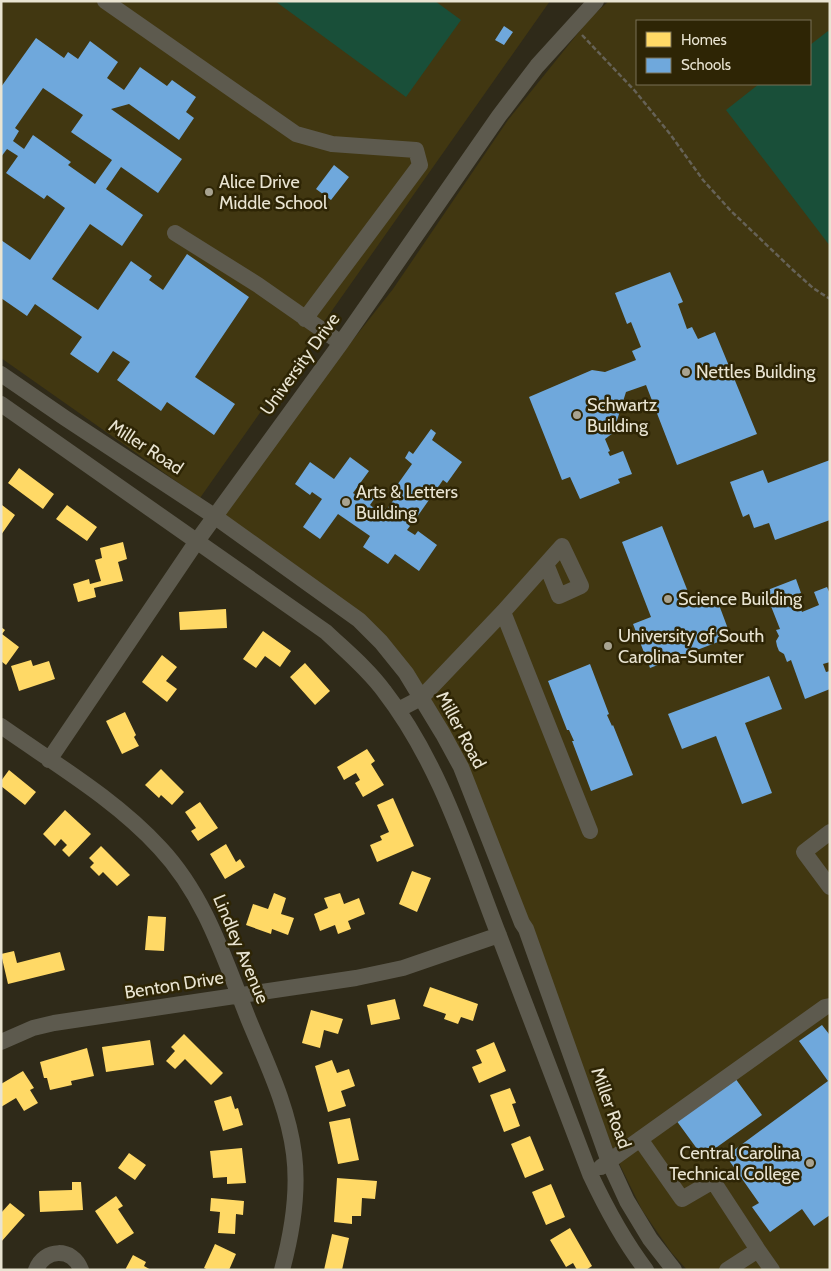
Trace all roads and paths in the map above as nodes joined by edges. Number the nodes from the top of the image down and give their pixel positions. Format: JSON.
{"nodes":[{"id":1,"x":106,"y":1,"type":"edge"},
{"id":2,"x":596,"y":1,"type":"edge"},
{"id":3,"x":571,"y":27,"type":"junction"},
{"id":4,"x":176,"y":233,"type":"dead end"},
{"id":5,"x":830,"y":299,"type":"edge"},
{"id":6,"x":305,"y":319,"type":"junction"},
{"id":7,"x":341,"y":343,"type":"junction"},
{"id":8,"x":1,"y":374,"type":"edge"},
{"id":9,"x":1,"y":404,"type":"edge"},
{"id":10,"x":214,"y":516,"type":"junction"},
{"id":11,"x":197,"y":541,"type":"junction"},
{"id":12,"x":546,"y":564,"type":"dead end"},
{"id":13,"x":503,"y":612,"type":"junction"},
{"id":14,"x":421,"y":698,"type":"junction"},
{"id":15,"x":398,"y":710,"type":"junction"},
{"id":16,"x":1,"y":726,"type":"edge"},
{"id":17,"x":49,"y":760,"type":"junction"},
{"id":18,"x":590,"y":832,"type":"dead end"},
{"id":19,"x":830,"y":832,"type":"edge"},
{"id":20,"x":830,"y":887,"type":"edge"},
{"id":21,"x":499,"y":935,"type":"junction"},
{"id":22,"x":239,"y":995,"type":"junction"},
{"id":23,"x":828,"y":1004,"type":"edge"},
{"id":24,"x":3,"y":1037,"type":"edge"},
{"id":25,"x":640,"y":1140,"type":"junction"},
{"id":26,"x":609,"y":1162,"type":"junction"},
{"id":27,"x":590,"y":1174,"type":"junction"},
{"id":28,"x":758,"y":1250,"type":"junction"},
{"id":29,"x":36,"y":1270,"type":"edge"},
{"id":30,"x":81,"y":1270,"type":"edge"},
{"id":31,"x":282,"y":1270,"type":"edge"},
{"id":32,"x":646,"y":1270,"type":"edge"},
{"id":33,"x":674,"y":1270,"type":"edge"},
{"id":34,"x":727,"y":1270,"type":"edge"},
{"id":35,"x":772,"y":1270,"type":"edge"}],
"edges":[{"from":1,"to":6,"type":"street"},
{"from":2,"to":3,"type":"street","name":"University Drive"},
{"from":3,"to":5,"type":"path"},
{"from":3,"to":7,"type":"street","name":"University Drive"},
{"from":4,"to":6,"type":"street"},
{"from":6,"to":7,"type":"street"},
{"from":7,"to":10,"type":"street","name":"University Drive"},
{"from":8,"to":10,"type":"street","name":"Miller Road"},
{"from":9,"to":11,"type":"street"},
{"from":10,"to":11,"type":"street","name":"University Drive"},
{"from":10,"to":14,"type":"street","name":"Miller Road"},
{"from":11,"to":15,"type":"street"},
{"from":11,"to":17,"type":"street","name":"University Drive"},
{"from":12,"to":13,"type":"street"},
{"from":13,"to":14,"type":"street"},
{"from":13,"to":18,"type":"street"},
{"from":14,"to":15,"type":"street"},
{"from":14,"to":26,"type":"street","name":"Miller Road"},
{"from":15,"to":21,"type":"street"},
{"from":16,"to":17,"type":"street","name":"Lindley Avenue"},
{"from":17,"to":22,"type":"street","name":"Lindley Avenue"},
{"from":19,"to":20,"type":"street"},
{"from":21,"to":22,"type":"street","name":"Benton Drive"},
{"from":21,"to":27,"type":"street"},
{"from":22,"to":24,"type":"street","name":"Benton Drive"},
{"from":22,"to":31,"type":"street","name":"Lindley Avenue"},
{"from":23,"to":25,"type":"street"},
{"from":25,"to":26,"type":"street"},
{"from":25,"to":28,"type":"street"},
{"from":26,"to":27,"type":"street"},
{"from":26,"to":33,"type":"street","name":"Miller Road"},
{"from":27,"to":32,"type":"street"},
{"from":28,"to":34,"type":"street"},
{"from":28,"to":35,"type":"street"},
{"from":29,"to":30,"type":"street"}]}
